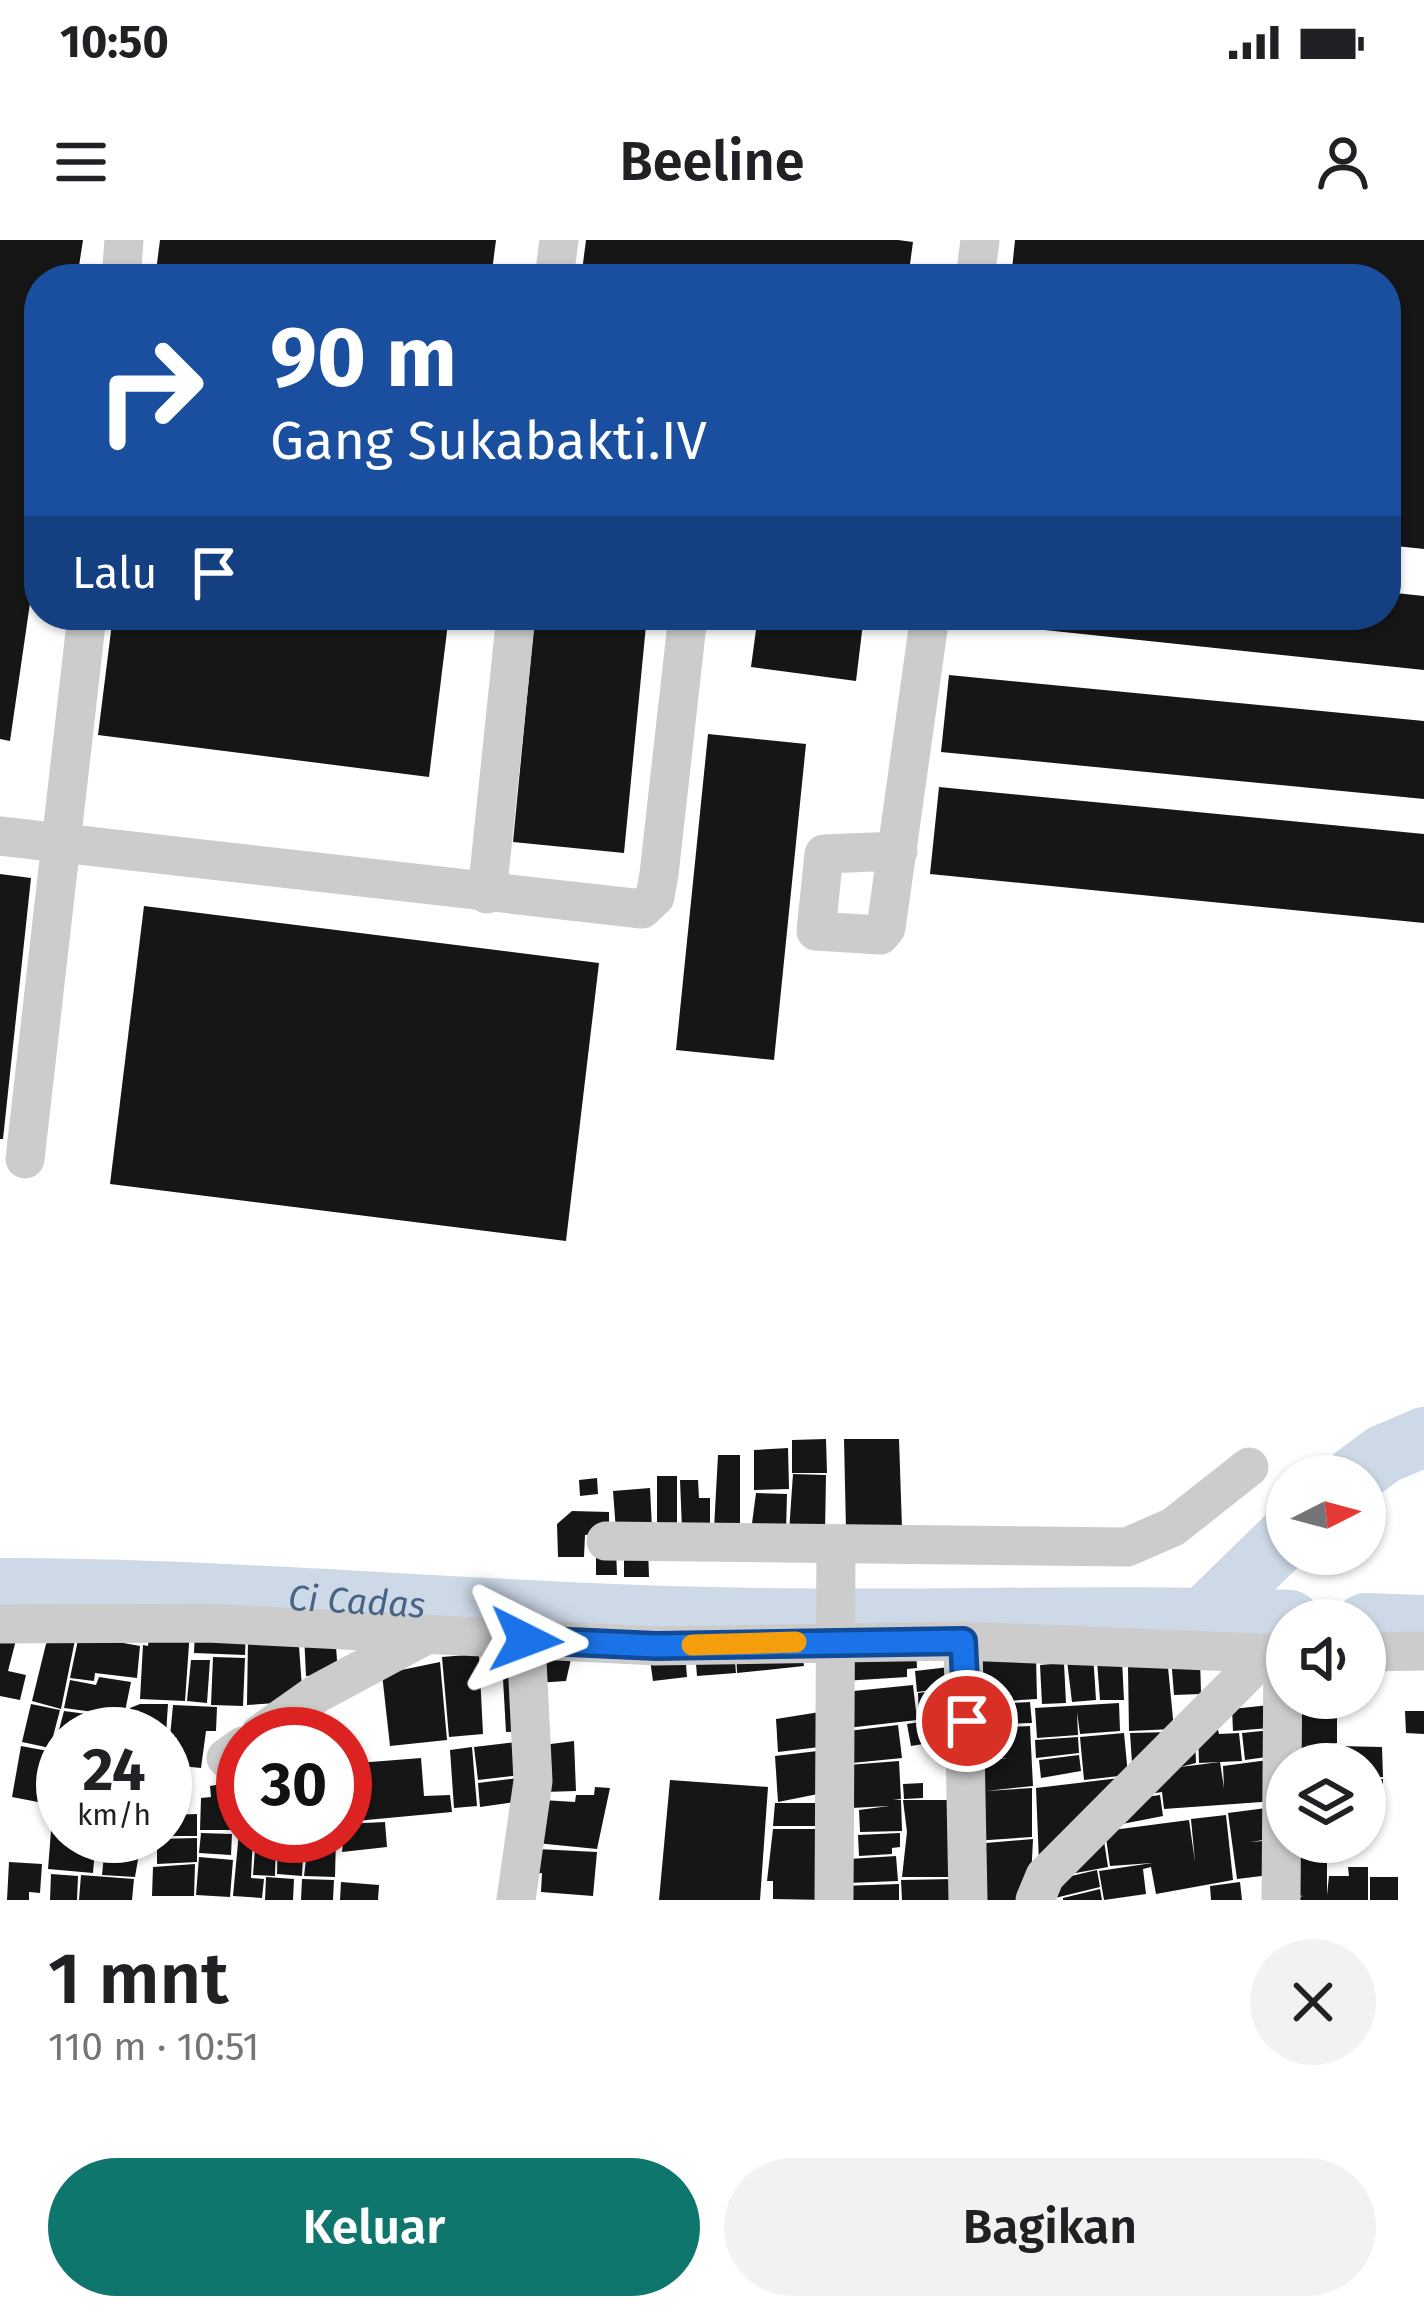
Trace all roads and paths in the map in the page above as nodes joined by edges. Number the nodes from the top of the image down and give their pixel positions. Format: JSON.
{"nodes":[{"id":1,"x":84,"y":630,"type":"edge"},
{"id":2,"x":514,"y":630,"type":"edge"},
{"id":3,"x":686,"y":630,"type":"edge"},
{"id":4,"x":928,"y":630,"type":"edge"},
{"id":5,"x":0,"y":836,"type":"edge"},
{"id":6,"x":57,"y":845,"type":"junction"},
{"id":7,"x":898,"y":851,"type":"dead end"},
{"id":8,"x":487,"y":894,"type":"junction"},
{"id":9,"x":25,"y":1159,"type":"dead end"},
{"id":10,"x":1249,"y":1467,"type":"dead end"},
{"id":11,"x":606,"y":1541,"type":"dead end"},
{"id":12,"x":835,"y":1561,"type":"junction"},
{"id":13,"x":0,"y":1624,"type":"edge"},
{"id":14,"x":834,"y":1630,"type":"junction"},
{"id":15,"x":426,"y":1635,"type":"junction"},
{"id":16,"x":526,"y":1640,"type":"junction"},
{"id":17,"x":963,"y":1641,"type":"junction"},
{"id":18,"x":1424,"y":1651,"type":"edge"},
{"id":19,"x":1386,"y":1652,"type":"edge"},
{"id":20,"x":1266,"y":1653,"type":"edge"},
{"id":21,"x":1266,"y":1666,"type":"edge"},
{"id":22,"x":298,"y":1707,"type":"edge"},
{"id":23,"x":1280,"y":1719,"type":"edge"},
{"id":24,"x":515,"y":1900,"type":"edge"},
{"id":25,"x":834,"y":1900,"type":"edge"},
{"id":26,"x":968,"y":1900,"type":"edge"},
{"id":27,"x":1035,"y":1900,"type":"edge"},
{"id":28,"x":1281,"y":1900,"type":"edge"}],
"edges":[{"from":1,"to":6,"type":"street"},
{"from":2,"to":8,"type":"street"},
{"from":3,"to":8,"type":"street"},
{"from":4,"to":7,"type":"street"},
{"from":5,"to":6,"type":"street"},
{"from":6,"to":8,"type":"street"},
{"from":6,"to":9,"type":"street"},
{"from":10,"to":12,"type":"street"},
{"from":11,"to":12,"type":"street"},
{"from":12,"to":14,"type":"street"},
{"from":13,"to":15,"type":"street"},
{"from":14,"to":16,"type":"street"},
{"from":14,"to":17,"type":"street"},
{"from":14,"to":25,"type":"street"},
{"from":15,"to":16,"type":"street"},
{"from":15,"to":22,"type":"street"},
{"from":16,"to":24,"type":"street"},
{"from":17,"to":20,"type":"street"},
{"from":17,"to":26,"type":"street"},
{"from":18,"to":19,"type":"street"},
{"from":21,"to":27,"type":"street"},
{"from":23,"to":28,"type":"street"}]}
